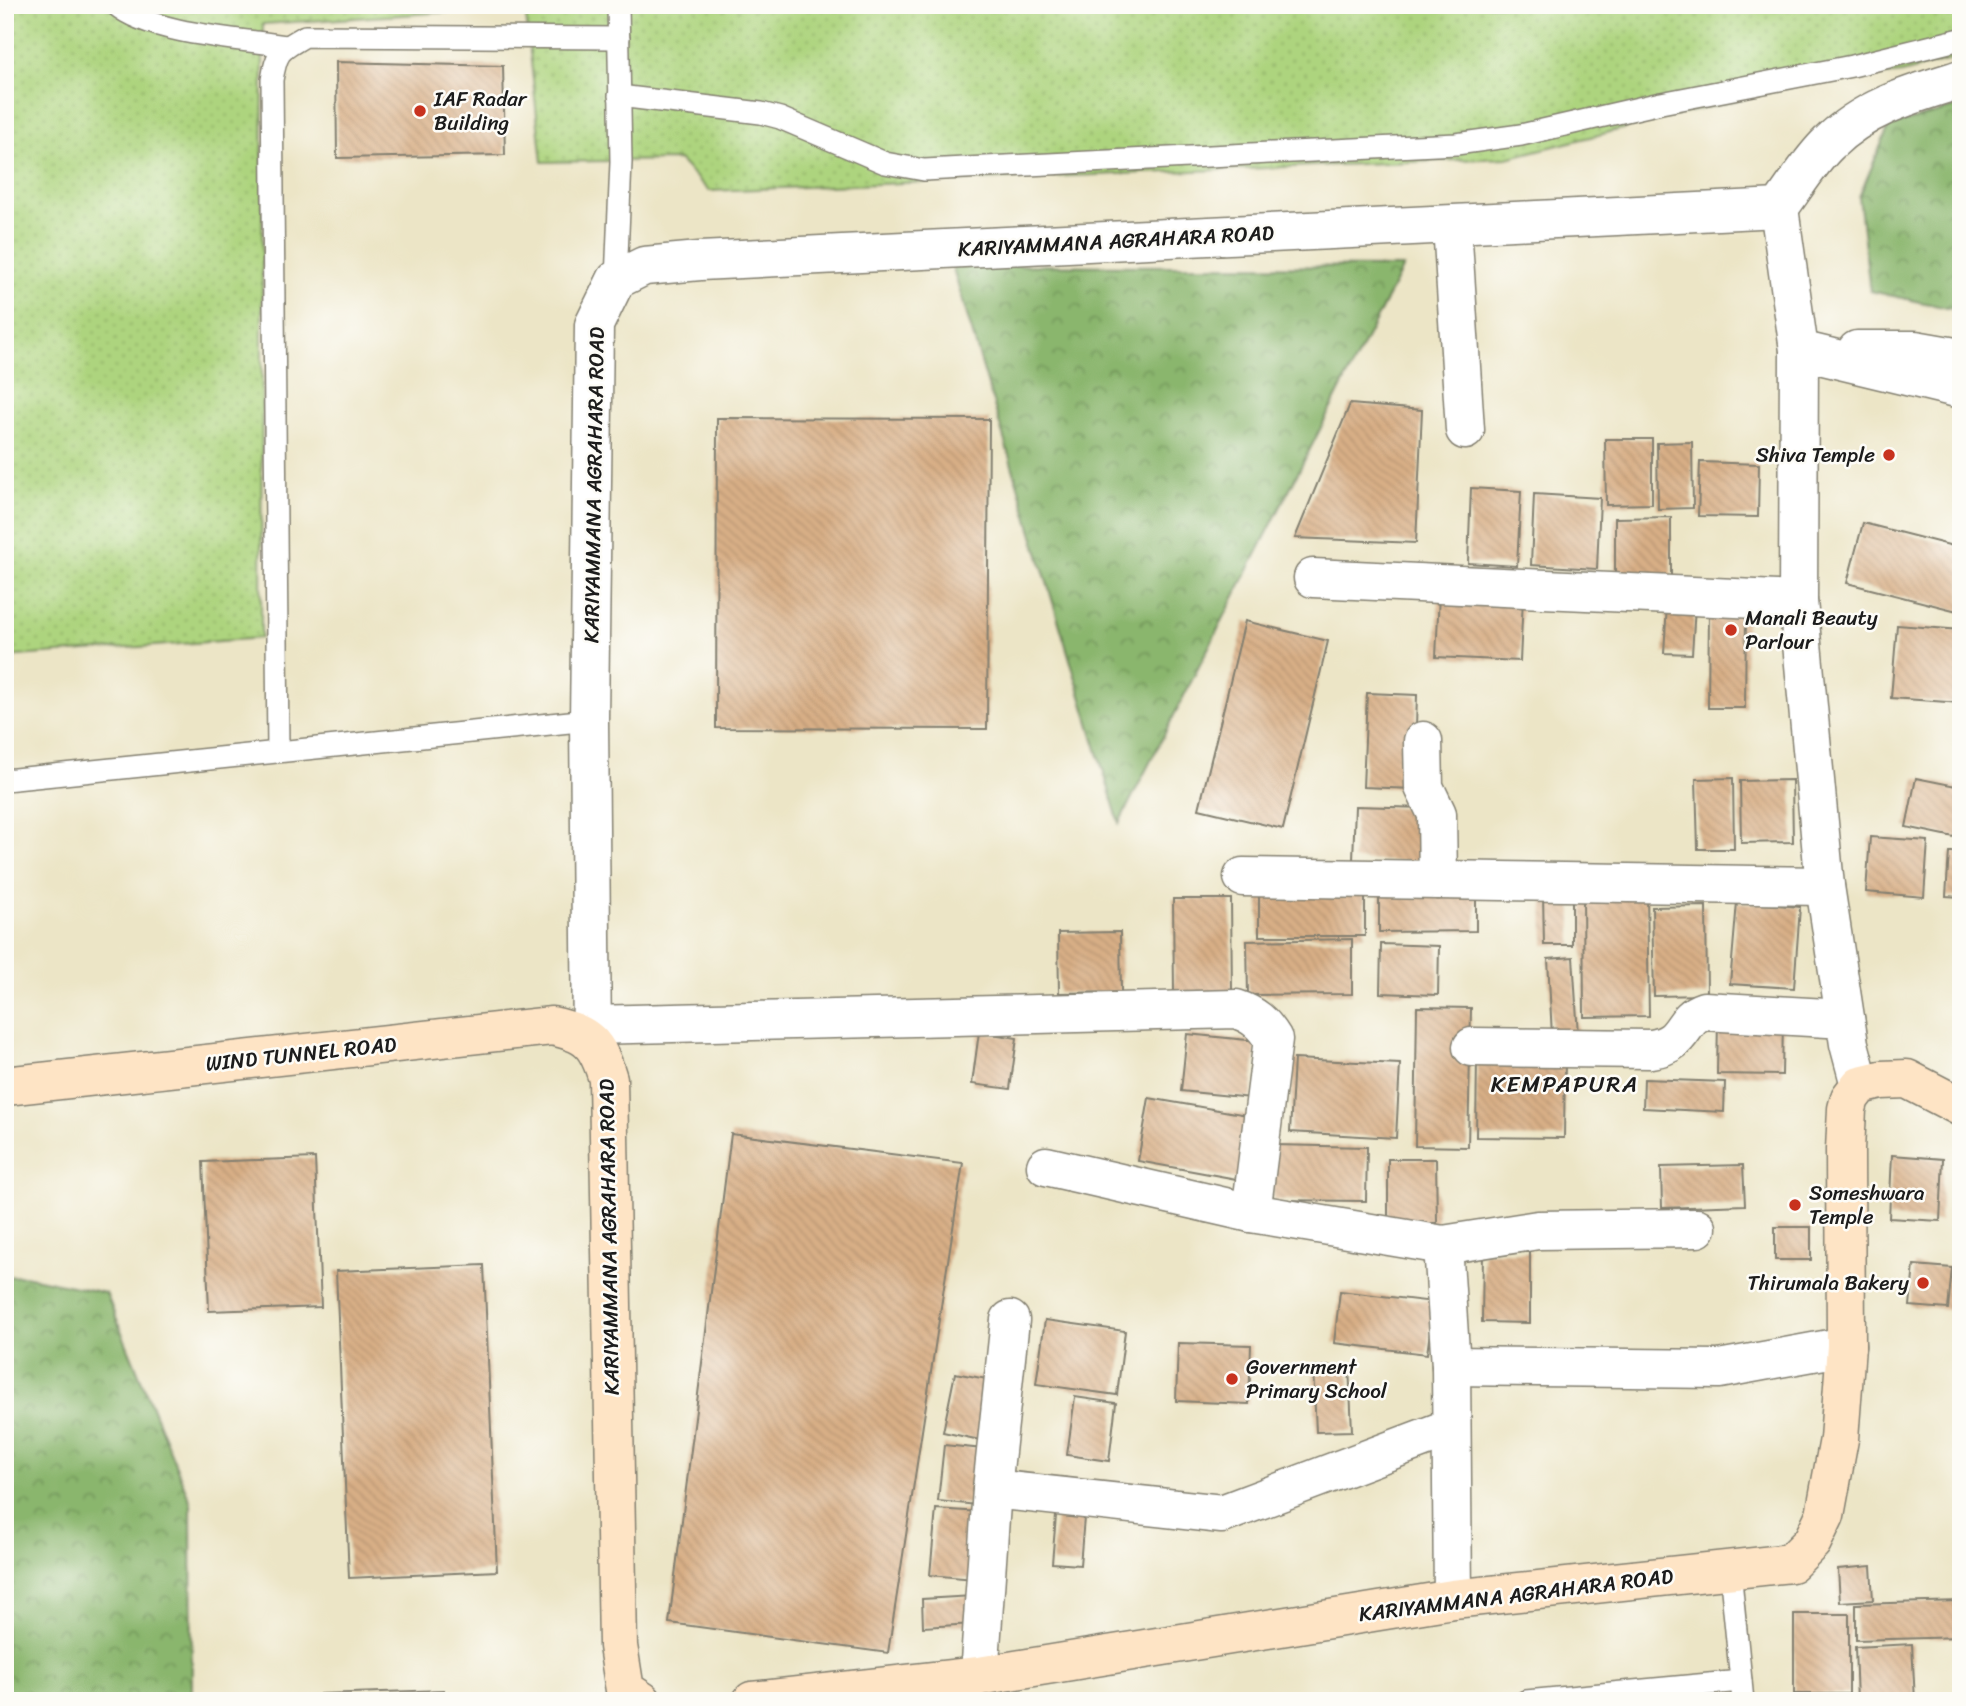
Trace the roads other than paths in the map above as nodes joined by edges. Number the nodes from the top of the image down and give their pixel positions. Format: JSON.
{"nodes":[{"id":1,"x":116,"y":5,"type":"edge"},
{"id":2,"x":618,"y":5,"type":"edge"},
{"id":3,"x":619,"y":38,"type":"junction"},
{"id":4,"x":1961,"y":39,"type":"edge"},
{"id":5,"x":287,"y":46,"type":"junction"},
{"id":6,"x":1961,"y":79,"type":"edge"},
{"id":7,"x":619,"y":96,"type":"junction"},
{"id":8,"x":1779,"y":208,"type":"junction"},
{"id":9,"x":1452,"y":225,"type":"junction"},
{"id":10,"x":617,"y":280,"type":"junction"},
{"id":11,"x":1799,"y":350,"type":"junction"},
{"id":12,"x":1961,"y":358,"type":"edge"},
{"id":13,"x":1961,"y":389,"type":"edge"},
{"id":14,"x":1465,"y":430,"type":"dead end"},
{"id":15,"x":1313,"y":578,"type":"dead end"},
{"id":16,"x":1798,"y":601,"type":"junction"},
{"id":17,"x":589,"y":720,"type":"junction"},
{"id":18,"x":1423,"y":741,"type":"dead end"},
{"id":19,"x":278,"y":751,"type":"junction"},
{"id":20,"x":5,"y":780,"type":"edge"},
{"id":21,"x":1243,"y":877,"type":"dead end"},
{"id":22,"x":1438,"y":880,"type":"junction"},
{"id":23,"x":1825,"y":886,"type":"junction"},
{"id":24,"x":1845,"y":1019,"type":"junction"},
{"id":25,"x":592,"y":1034,"type":"junction"},
{"id":26,"x":1472,"y":1047,"type":"dead end"},
{"id":27,"x":1860,"y":1085,"type":"junction"},
{"id":28,"x":5,"y":1086,"type":"edge"},
{"id":29,"x":1961,"y":1107,"type":"edge"},
{"id":30,"x":1046,"y":1166,"type":"dead end"},
{"id":31,"x":1251,"y":1213,"type":"junction"},
{"id":32,"x":1697,"y":1228,"type":"dead end"},
{"id":33,"x":1443,"y":1245,"type":"junction"},
{"id":34,"x":1010,"y":1320,"type":"dead end"},
{"id":35,"x":1846,"y":1346,"type":"junction"},
{"id":36,"x":1451,"y":1366,"type":"junction"},
{"id":37,"x":1450,"y":1428,"type":"junction"},
{"id":38,"x":992,"y":1489,"type":"junction"},
{"id":39,"x":1730,"y":1570,"type":"junction"},
{"id":40,"x":1453,"y":1599,"type":"junction"},
{"id":41,"x":979,"y":1676,"type":"junction"},
{"id":42,"x":1742,"y":1691,"type":"edge"},
{"id":43,"x":631,"y":1697,"type":"edge"},
{"id":44,"x":752,"y":1701,"type":"edge"},
{"id":45,"x":1526,"y":1701,"type":"edge"}],
"edges":[{"from":1,"to":5,"type":"lane"},
{"from":2,"to":3,"type":"lane"},
{"from":3,"to":5,"type":"lane"},
{"from":3,"to":7,"type":"lane"},
{"from":4,"to":7,"type":"lane"},
{"from":5,"to":19,"type":"lane"},
{"from":6,"to":8,"type":"street"},
{"from":7,"to":10,"type":"lane"},
{"from":8,"to":9,"type":"street","name":"KARIYAMMANA AGRAHARA ROAD"},
{"from":8,"to":11,"type":"street"},
{"from":9,"to":10,"type":"street","name":"KARIYAMMANA AGRAHARA ROAD"},
{"from":9,"to":14,"type":"street"},
{"from":10,"to":17,"type":"street","name":"KARIYAMMANA AGRAHARA ROAD"},
{"from":11,"to":12,"type":"street"},
{"from":11,"to":13,"type":"street"},
{"from":11,"to":16,"type":"street"},
{"from":15,"to":16,"type":"street"},
{"from":16,"to":23,"type":"street"},
{"from":17,"to":19,"type":"lane"},
{"from":17,"to":25,"type":"street","name":"KARIYAMMANA AGRAHARA ROAD"},
{"from":18,"to":22,"type":"street"},
{"from":19,"to":20,"type":"lane"},
{"from":21,"to":22,"type":"street"},
{"from":22,"to":23,"type":"street"},
{"from":23,"to":24,"type":"street"},
{"from":24,"to":26,"type":"street"},
{"from":24,"to":27,"type":"street"},
{"from":25,"to":28,"type":"street","name":"WIND TUNNEL ROAD"},
{"from":25,"to":31,"type":"street"},
{"from":25,"to":43,"type":"street","name":"KARIYAMMANA AGRAHARA ROAD"},
{"from":27,"to":29,"type":"street"},
{"from":27,"to":35,"type":"street","name":"KARIYAMMANA AGRAHARA ROAD"},
{"from":30,"to":31,"type":"street"},
{"from":31,"to":33,"type":"street"},
{"from":32,"to":33,"type":"street"},
{"from":33,"to":36,"type":"street"},
{"from":34,"to":38,"type":"street"},
{"from":35,"to":36,"type":"street"},
{"from":35,"to":39,"type":"street","name":"KARIYAMMANA AGRAHARA ROAD"},
{"from":36,"to":37,"type":"street"},
{"from":37,"to":38,"type":"street"},
{"from":37,"to":40,"type":"street"},
{"from":38,"to":41,"type":"street"},
{"from":39,"to":40,"type":"street","name":"KARIYAMMANA AGRAHARA ROAD"},
{"from":39,"to":42,"type":"lane"},
{"from":40,"to":41,"type":"street","name":"KARIYAMMANA AGRAHARA ROAD"},
{"from":41,"to":44,"type":"street","name":"KARIYAMMANA AGRAHARA ROAD"},
{"from":42,"to":45,"type":"lane"}]}
